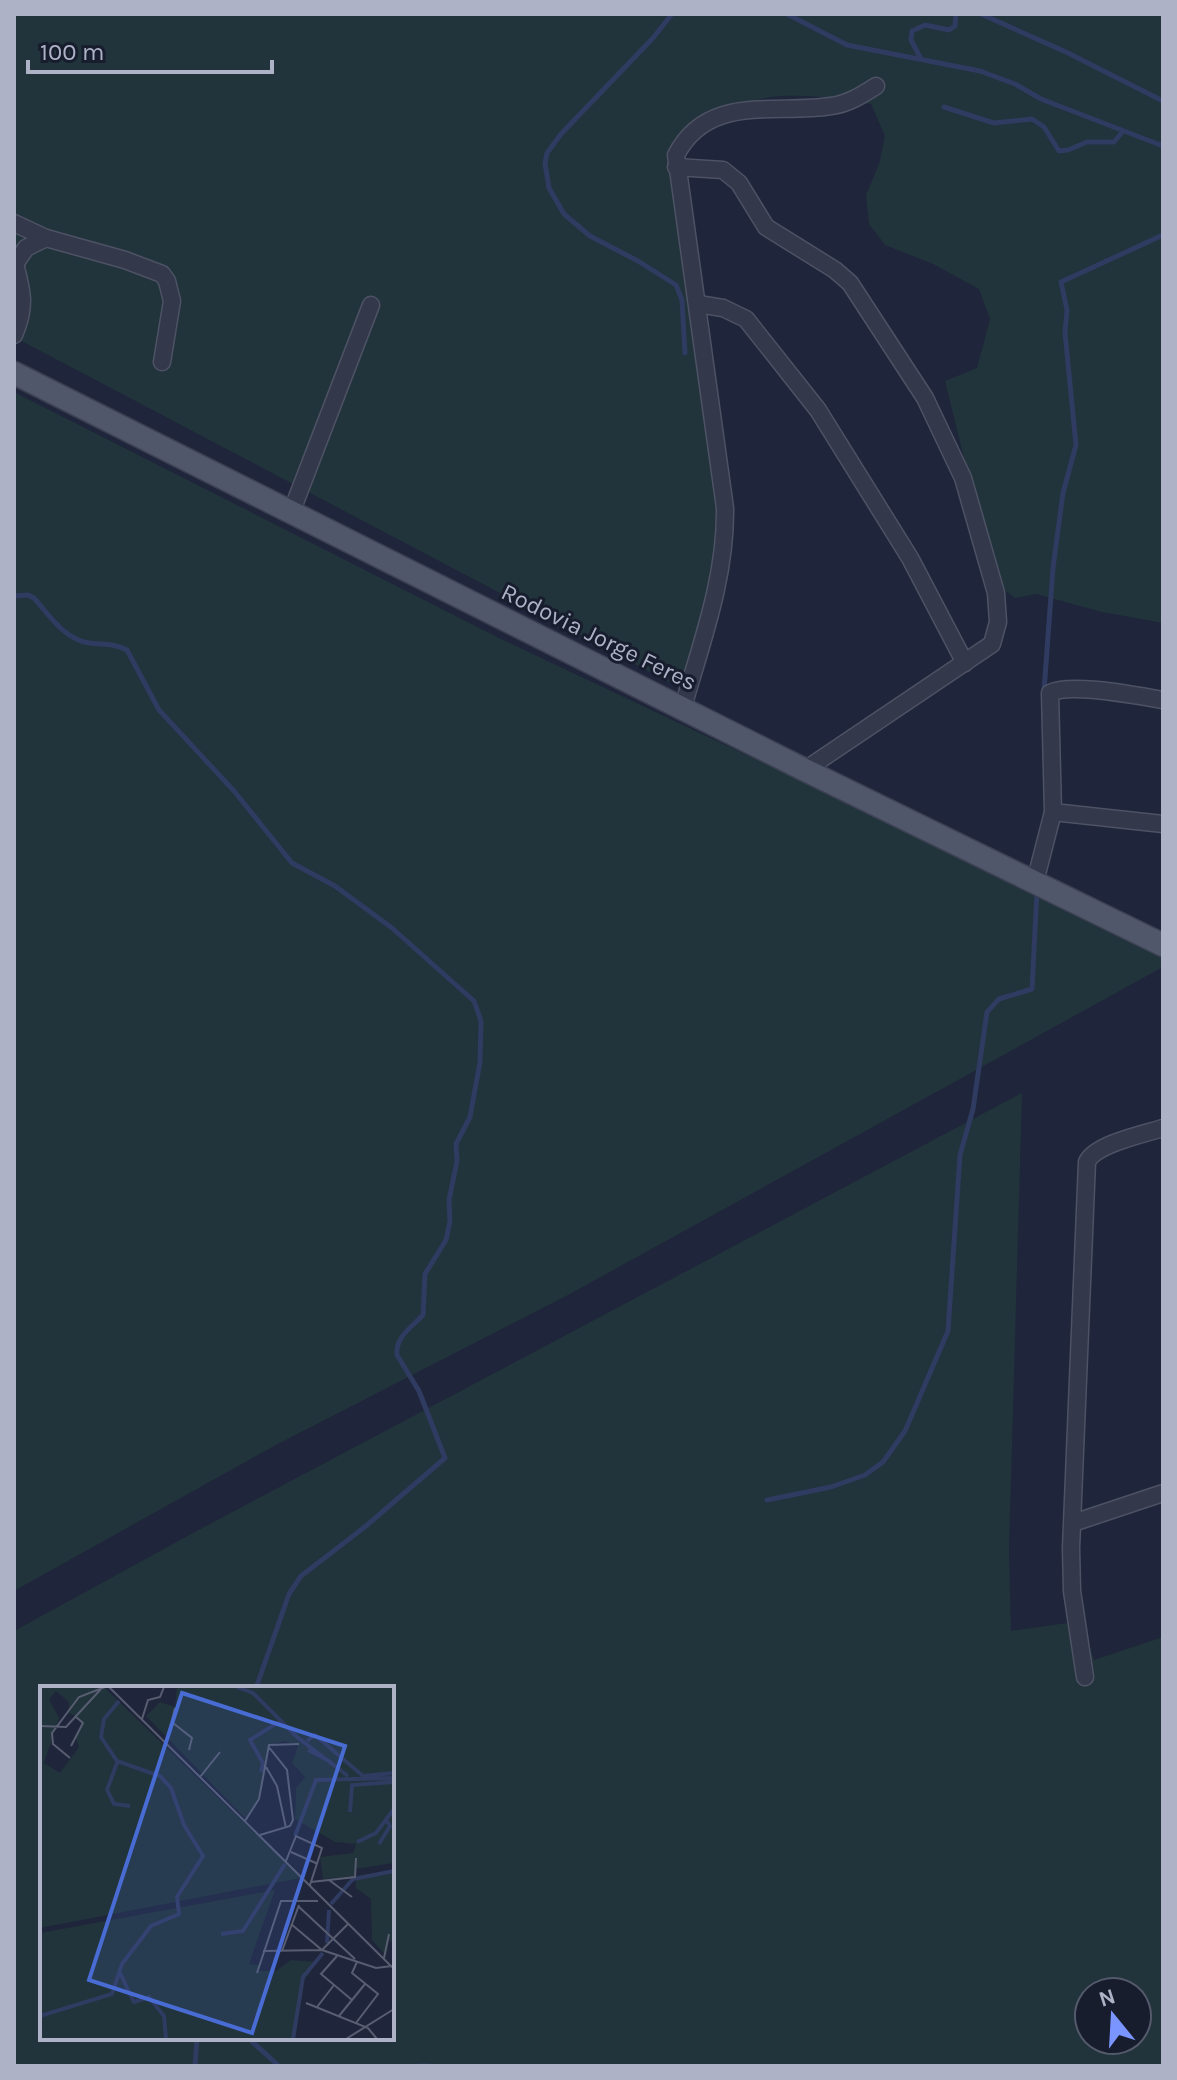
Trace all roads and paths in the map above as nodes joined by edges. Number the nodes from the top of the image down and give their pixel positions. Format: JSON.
{"nodes":[{"id":1,"x":876,"y":86,"type":"dead end"},
{"id":2,"x":676,"y":167,"type":"junction"},
{"id":3,"x":14,"y":223,"type":"edge"},
{"id":4,"x":46,"y":238,"type":"junction"},
{"id":5,"x":14,"y":262,"type":"edge"},
{"id":6,"x":698,"y":304,"type":"junction"},
{"id":7,"x":371,"y":305,"type":"dead end"},
{"id":8,"x":14,"y":335,"type":"edge"},
{"id":9,"x":162,"y":362,"type":"dead end"},
{"id":10,"x":14,"y":373,"type":"edge"},
{"id":11,"x":291,"y":513,"type":"junction"},
{"id":12,"x":965,"y":663,"type":"junction"},
{"id":13,"x":1163,"y":700,"type":"edge"},
{"id":14,"x":683,"y":707,"type":"junction"},
{"id":15,"x":805,"y":770,"type":"junction"},
{"id":16,"x":1053,"y":812,"type":"junction"},
{"id":17,"x":1163,"y":824,"type":"edge"},
{"id":18,"x":1035,"y":882,"type":"junction"},
{"id":19,"x":1163,"y":945,"type":"edge"},
{"id":20,"x":1163,"y":1128,"type":"edge"},
{"id":21,"x":1163,"y":1493,"type":"edge"},
{"id":22,"x":1073,"y":1523,"type":"junction"},
{"id":23,"x":1085,"y":1677,"type":"dead end"}],
"edges":[{"from":1,"to":2,"type":"street"},
{"from":2,"to":6,"type":"street"},
{"from":2,"to":12,"type":"street"},
{"from":3,"to":4,"type":"street"},
{"from":4,"to":5,"type":"street"},
{"from":4,"to":9,"type":"street"},
{"from":5,"to":8,"type":"street"},
{"from":6,"to":12,"type":"street"},
{"from":6,"to":14,"type":"street"},
{"from":7,"to":11,"type":"street"},
{"from":10,"to":11,"type":"main road","name":"Rodovia Jorge Feres"},
{"from":11,"to":14,"type":"main road","name":"Rodovia Jorge Feres"},
{"from":12,"to":15,"type":"street"},
{"from":13,"to":16,"type":"street"},
{"from":14,"to":15,"type":"main road","name":"Rodovia Jorge Feres"},
{"from":15,"to":18,"type":"main road","name":"Rodovia Jorge Feres"},
{"from":16,"to":17,"type":"street"},
{"from":16,"to":18,"type":"street"},
{"from":18,"to":19,"type":"main road","name":"Rodovia Jorge Feres"},
{"from":20,"to":22,"type":"street"},
{"from":21,"to":22,"type":"street"},
{"from":22,"to":23,"type":"street"}]}
